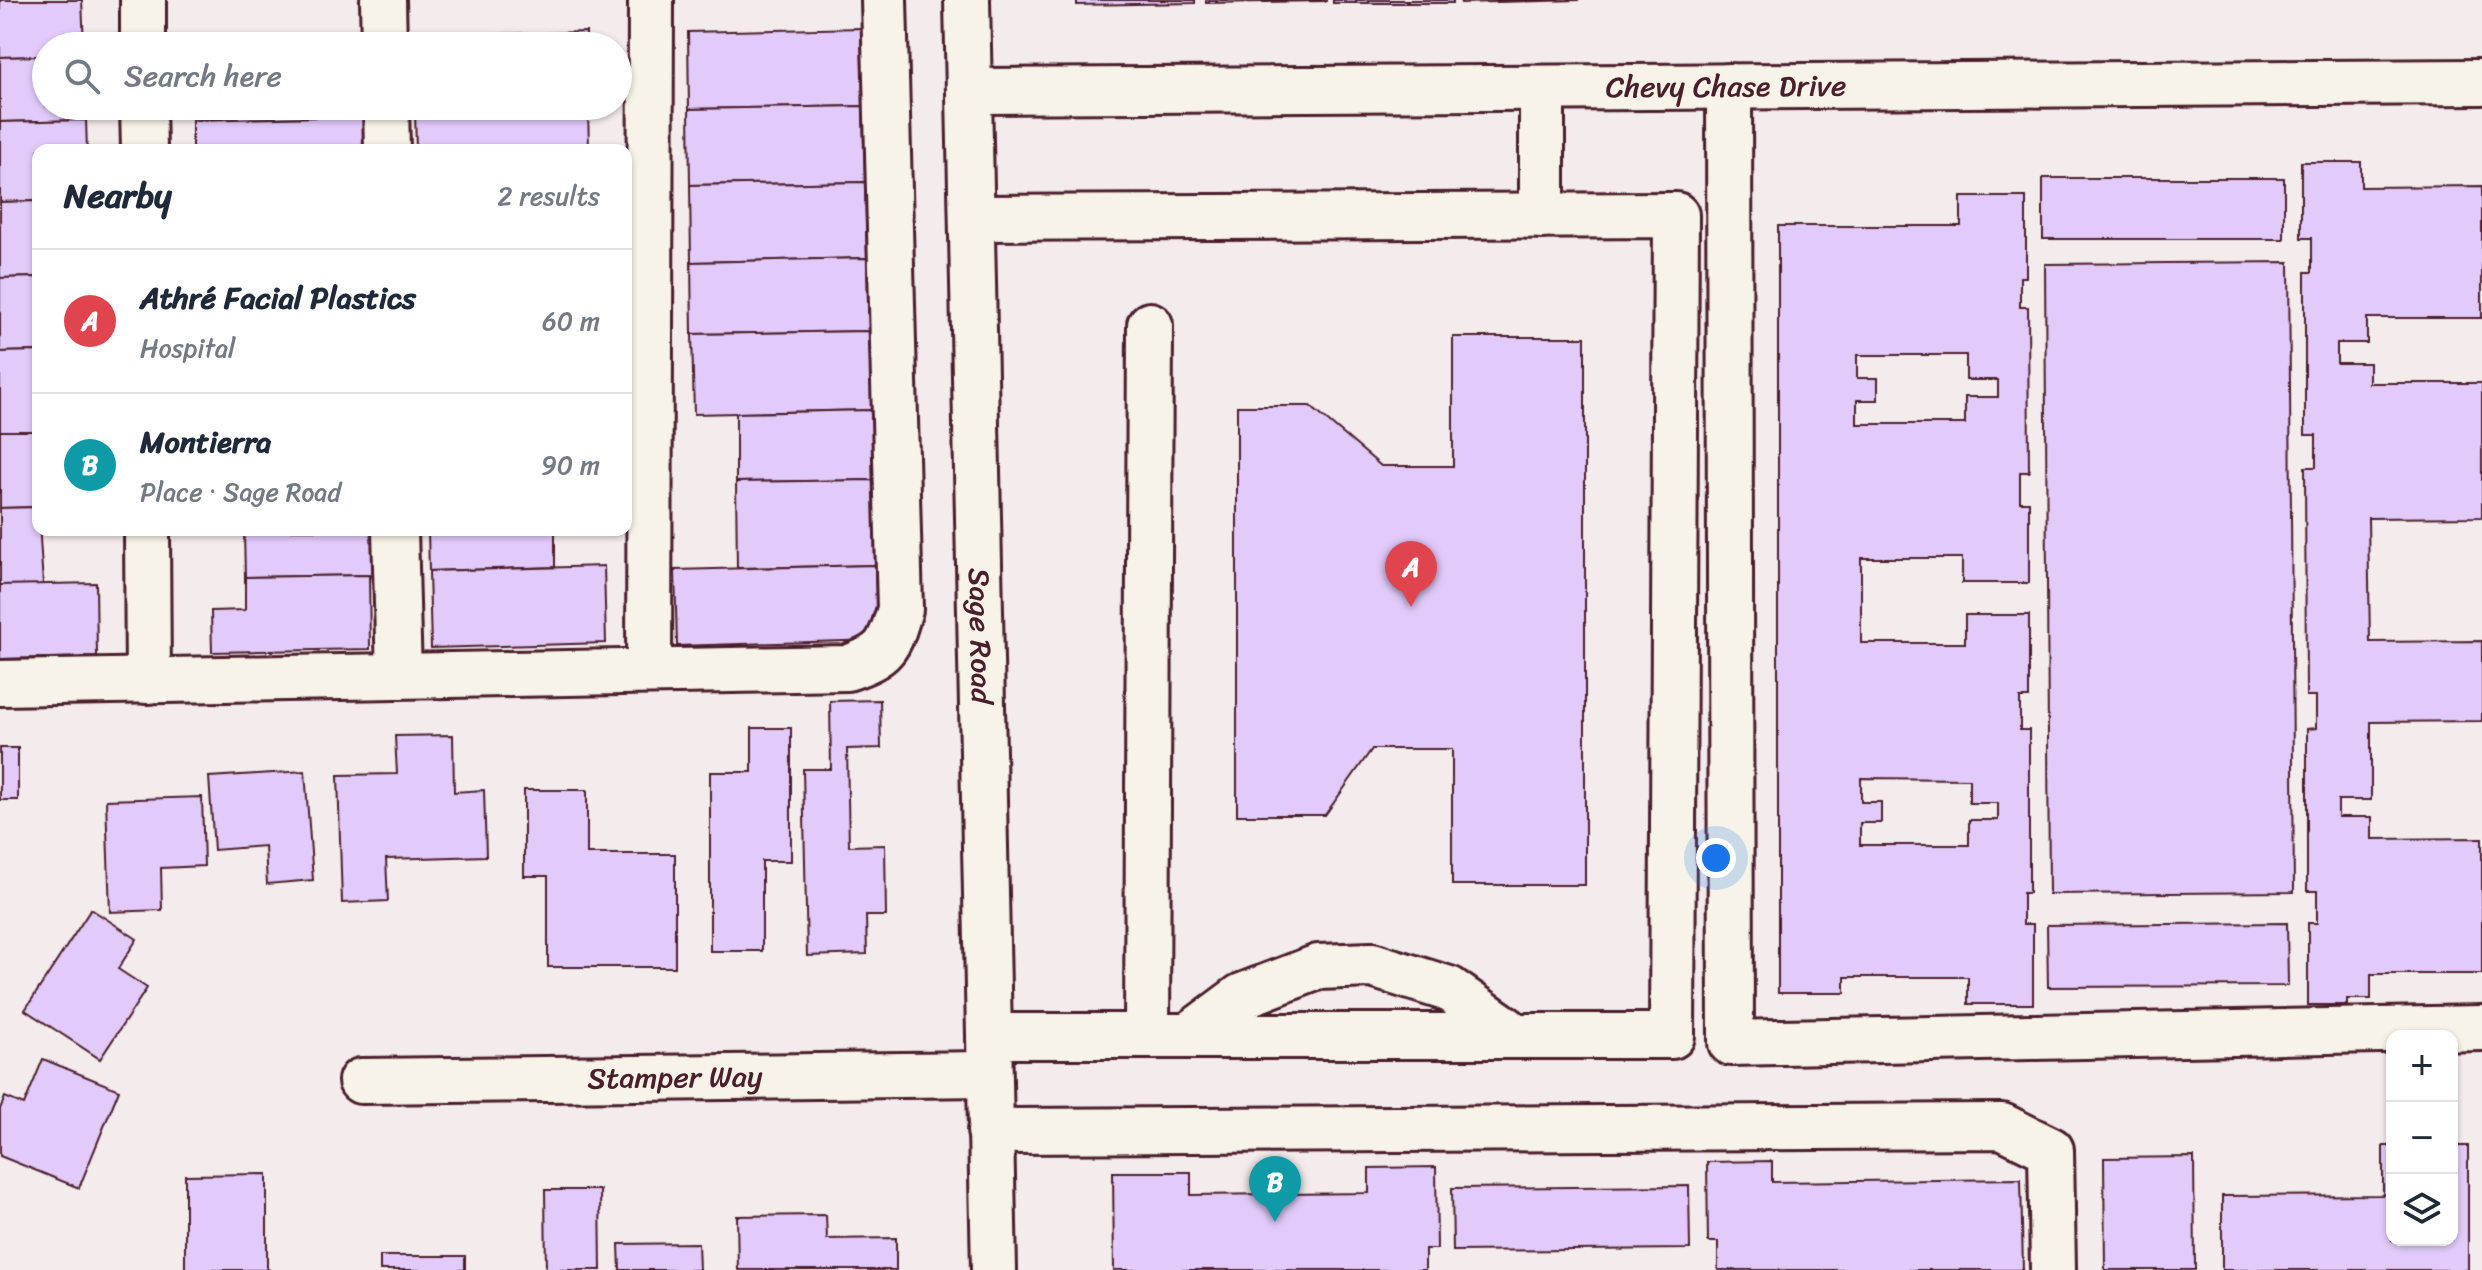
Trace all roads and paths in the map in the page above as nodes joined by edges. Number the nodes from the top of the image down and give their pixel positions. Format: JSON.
{"nodes":[{"id":1,"x":143,"y":0,"type":"edge"},
{"id":2,"x":383,"y":0,"type":"edge"},
{"id":3,"x":651,"y":0,"type":"edge"},
{"id":4,"x":884,"y":0,"type":"edge"},
{"id":5,"x":967,"y":0,"type":"edge"},
{"id":6,"x":143,"y":32,"type":"edge"},
{"id":7,"x":384,"y":32,"type":"edge"},
{"id":8,"x":2482,"y":82,"type":"edge"},
{"id":9,"x":1729,"y":86,"type":"junction"},
{"id":10,"x":1542,"y":88,"type":"junction"},
{"id":11,"x":970,"y":91,"type":"junction"},
{"id":12,"x":143,"y":120,"type":"edge"},
{"id":13,"x":386,"y":120,"type":"edge"},
{"id":14,"x":144,"y":144,"type":"edge"},
{"id":15,"x":387,"y":144,"type":"edge"},
{"id":16,"x":1542,"y":216,"type":"junction"},
{"id":17,"x":972,"y":218,"type":"junction"},
{"id":18,"x":1150,"y":325,"type":"dead end"},
{"id":19,"x":147,"y":536,"type":"edge"},
{"id":20,"x":395,"y":536,"type":"edge"},
{"id":21,"x":649,"y":671,"type":"junction"},
{"id":22,"x":399,"y":676,"type":"junction"},
{"id":23,"x":148,"y":681,"type":"junction"},
{"id":24,"x":0,"y":683,"type":"edge"},
{"id":25,"x":2482,"y":1028,"type":"edge"},
{"id":26,"x":1168,"y":1036,"type":"junction"},
{"id":27,"x":1516,"y":1036,"type":"junction"},
{"id":28,"x":989,"y":1055,"type":"junction"},
{"id":29,"x":361,"y":1081,"type":"dead end"},
{"id":30,"x":990,"y":1131,"type":"junction"},
{"id":31,"x":994,"y":1270,"type":"edge"},
{"id":32,"x":2053,"y":1270,"type":"edge"}],
"edges":[{"from":1,"to":6,"type":"street"},
{"from":2,"to":7,"type":"street"},
{"from":3,"to":21,"type":"street"},
{"from":4,"to":21,"type":"street"},
{"from":5,"to":11,"type":"street","name":"Sage Road"},
{"from":8,"to":9,"type":"street","name":"Chevy Chase Drive"},
{"from":9,"to":10,"type":"street","name":"Chevy Chase Drive"},
{"from":9,"to":25,"type":"street"},
{"from":10,"to":11,"type":"street","name":"Chevy Chase Drive"},
{"from":10,"to":16,"type":"street"},
{"from":11,"to":17,"type":"street","name":"Sage Road"},
{"from":12,"to":14,"type":"street"},
{"from":13,"to":15,"type":"street"},
{"from":16,"to":17,"type":"street"},
{"from":16,"to":27,"type":"street","name":"Stamper Way"},
{"from":17,"to":28,"type":"street","name":"Sage Road"},
{"from":18,"to":26,"type":"street"},
{"from":19,"to":23,"type":"street"},
{"from":20,"to":22,"type":"street"},
{"from":21,"to":22,"type":"street"},
{"from":22,"to":23,"type":"street"},
{"from":23,"to":24,"type":"street"},
{"from":26,"to":27,"type":"street","name":"Stamper Way"},
{"from":26,"to":27,"type":"street"},
{"from":26,"to":28,"type":"street","name":"Stamper Way"},
{"from":28,"to":29,"type":"street","name":"Stamper Way"},
{"from":28,"to":30,"type":"street","name":"Sage Road"},
{"from":30,"to":31,"type":"street","name":"Sage Road"},
{"from":30,"to":32,"type":"street"}]}
